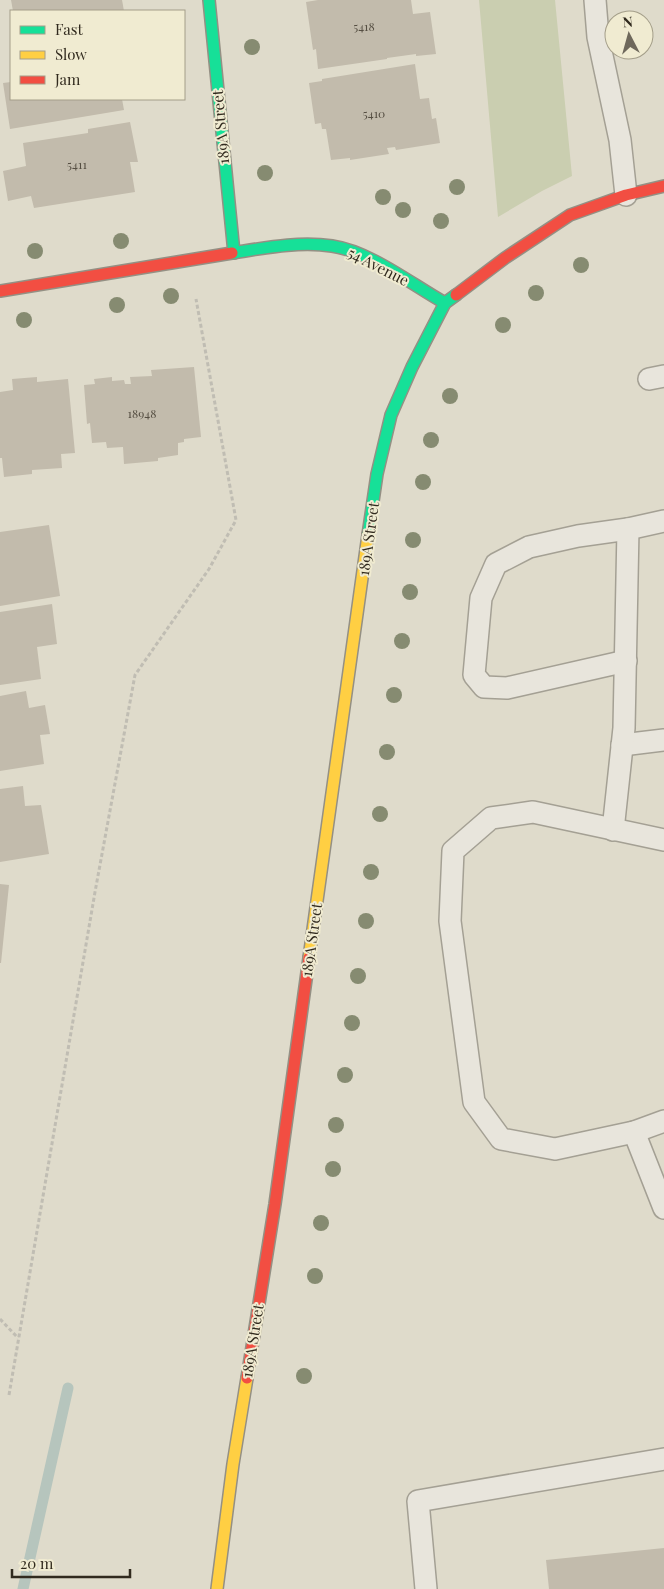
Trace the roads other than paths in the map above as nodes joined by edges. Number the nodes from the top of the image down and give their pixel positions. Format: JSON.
{"nodes":[{"id":1,"x":209,"y":0,"type":"edge"},
{"id":2,"x":595,"y":0,"type":"edge"},
{"id":3,"x":664,"y":186,"type":"edge"},
{"id":4,"x":626,"y":195,"type":"junction"},
{"id":5,"x":234,"y":253,"type":"junction"},
{"id":6,"x":0,"y":291,"type":"edge"},
{"id":7,"x":444,"y":303,"type":"junction"},
{"id":8,"x":664,"y":521,"type":"edge"},
{"id":9,"x":628,"y":529,"type":"junction"},
{"id":10,"x":626,"y":660,"type":"junction"},
{"id":11,"x":664,"y":740,"type":"edge"},
{"id":12,"x":622,"y":745,"type":"junction"},
{"id":13,"x":613,"y":830,"type":"junction"},
{"id":14,"x":664,"y":840,"type":"edge"},
{"id":15,"x":664,"y":1121,"type":"edge"},
{"id":16,"x":634,"y":1132,"type":"junction"},
{"id":17,"x":664,"y":1208,"type":"edge"},
{"id":18,"x":664,"y":1459,"type":"edge"},
{"id":19,"x":217,"y":1589,"type":"edge"},
{"id":20,"x":426,"y":1589,"type":"edge"}],
"edges":[{"from":1,"to":5,"type":"street","name":"189A Street"},
{"from":2,"to":4,"type":"lane"},
{"from":3,"to":4,"type":"street"},
{"from":4,"to":7,"type":"street"},
{"from":5,"to":6,"type":"street","name":"54 Avenue"},
{"from":5,"to":7,"type":"street","name":"54 Avenue"},
{"from":7,"to":19,"type":"street","name":"189A Street"},
{"from":8,"to":9,"type":"lane"},
{"from":9,"to":10,"type":"lane"},
{"from":9,"to":10,"type":"lane"},
{"from":10,"to":12,"type":"lane"},
{"from":11,"to":12,"type":"lane"},
{"from":12,"to":13,"type":"lane"},
{"from":13,"to":14,"type":"lane"},
{"from":13,"to":16,"type":"lane"},
{"from":15,"to":16,"type":"lane"},
{"from":16,"to":17,"type":"lane"},
{"from":18,"to":20,"type":"lane"}]}
